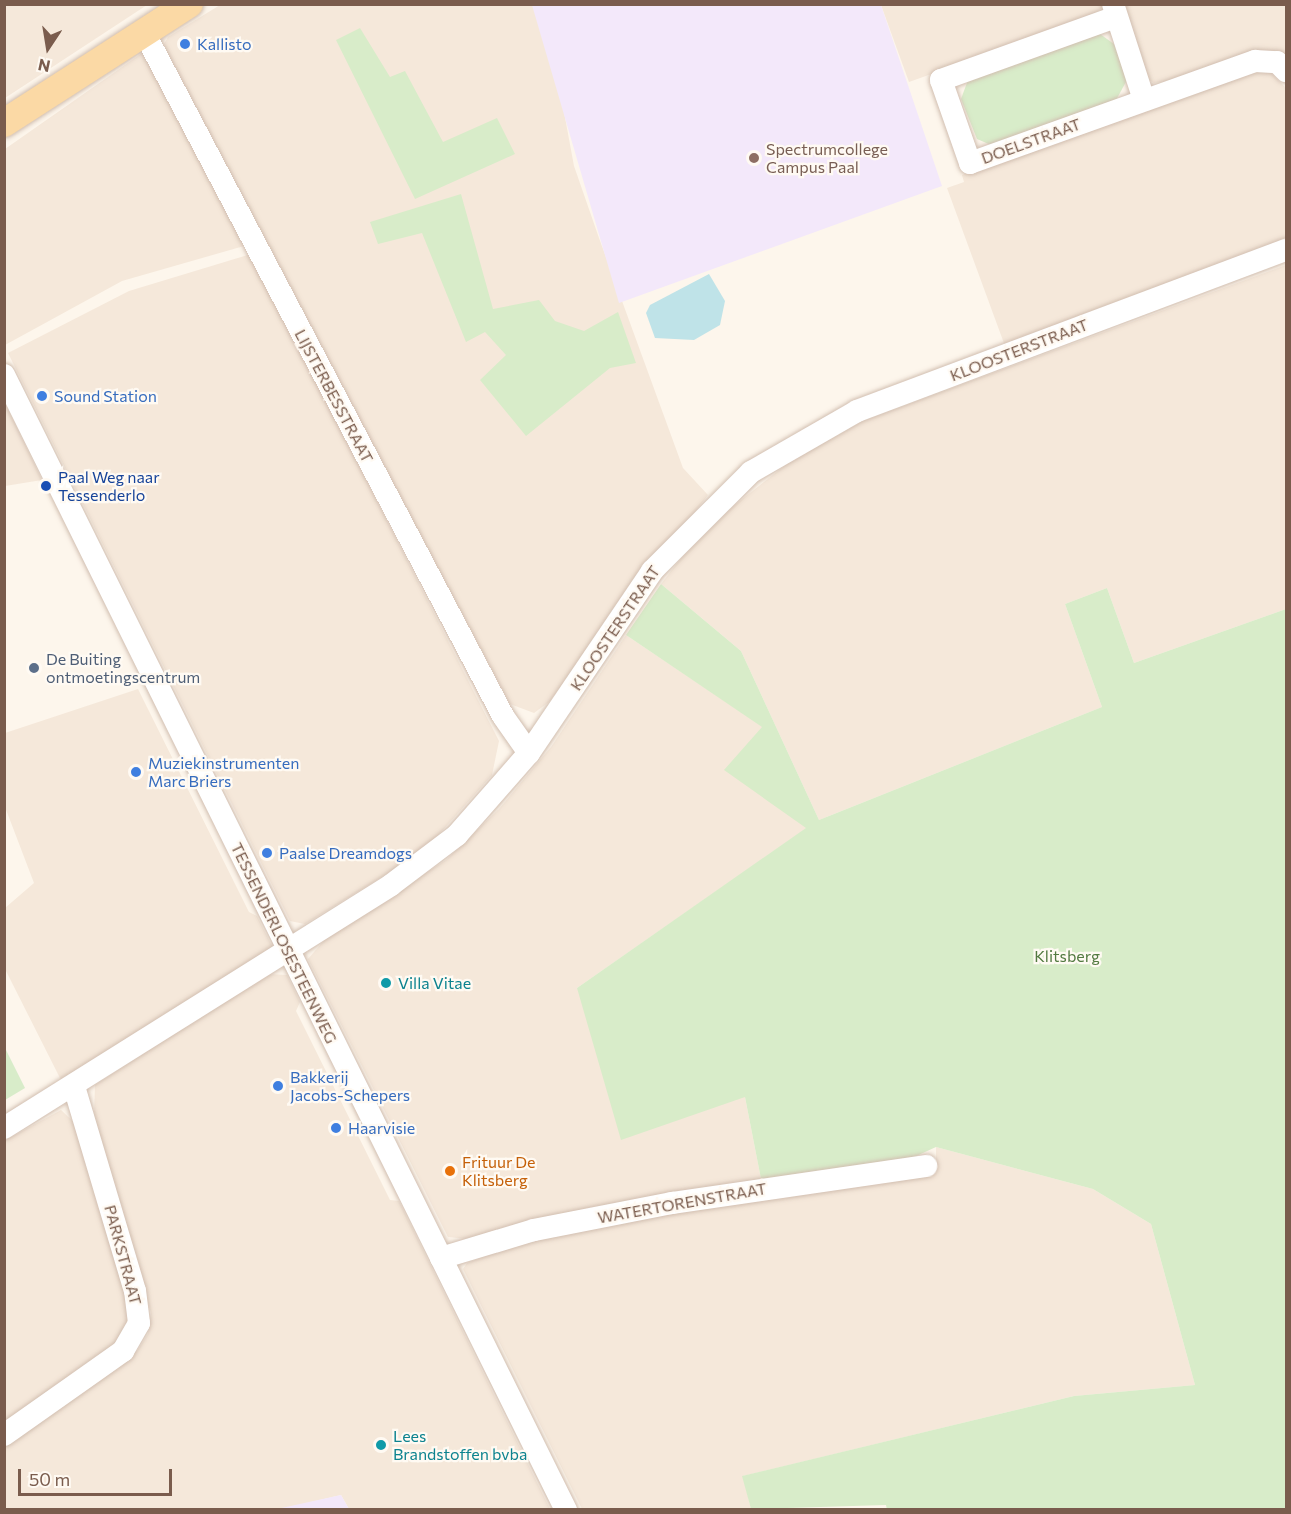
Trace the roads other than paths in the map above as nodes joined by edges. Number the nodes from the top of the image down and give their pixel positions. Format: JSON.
{"nodes":[{"id":1,"x":189,"y":4,"type":"edge"},
{"id":2,"x":1113,"y":11,"type":"edge"},
{"id":3,"x":145,"y":34,"type":"junction"},
{"id":4,"x":1287,"y":71,"type":"edge"},
{"id":5,"x":1144,"y":100,"type":"junction"},
{"id":6,"x":4,"y":123,"type":"edge"},
{"id":7,"x":1287,"y":250,"type":"edge"},
{"id":8,"x":4,"y":375,"type":"edge"},
{"id":9,"x":529,"y":753,"type":"junction"},
{"id":10,"x":288,"y":951,"type":"junction"},
{"id":11,"x":74,"y":1086,"type":"junction"},
{"id":12,"x":4,"y":1128,"type":"edge"},
{"id":13,"x":926,"y":1166,"type":"dead end"},
{"id":14,"x":441,"y":1258,"type":"junction"},
{"id":15,"x":4,"y":1435,"type":"edge"},
{"id":16,"x":566,"y":1509,"type":"edge"}],
"edges":[{"from":1,"to":3,"type":"main road"},
{"from":2,"to":5,"type":"street","name":"DOELSTRAAT"},
{"from":2,"to":5,"type":"street","name":"DOELSTRAAT"},
{"from":3,"to":6,"type":"main road"},
{"from":3,"to":9,"type":"street","name":"LIJSTERBESSTRAAT"},
{"from":4,"to":5,"type":"street","name":"DOELSTRAAT"},
{"from":7,"to":9,"type":"street","name":"KLOOSTERSTRAAT"},
{"from":8,"to":10,"type":"street","name":"TESSENDERLOSESTEENWEG"},
{"from":9,"to":10,"type":"street","name":"KLOOSTERSTRAAT"},
{"from":10,"to":11,"type":"street"},
{"from":10,"to":14,"type":"street","name":"TESSENDERLOSESTEENWEG"},
{"from":11,"to":12,"type":"street"},
{"from":11,"to":15,"type":"street","name":"PARKSTRAAT"},
{"from":13,"to":14,"type":"street","name":"WATERTORENSTRAAT"},
{"from":14,"to":16,"type":"street","name":"TESSENDERLOSESTEENWEG"}]}
